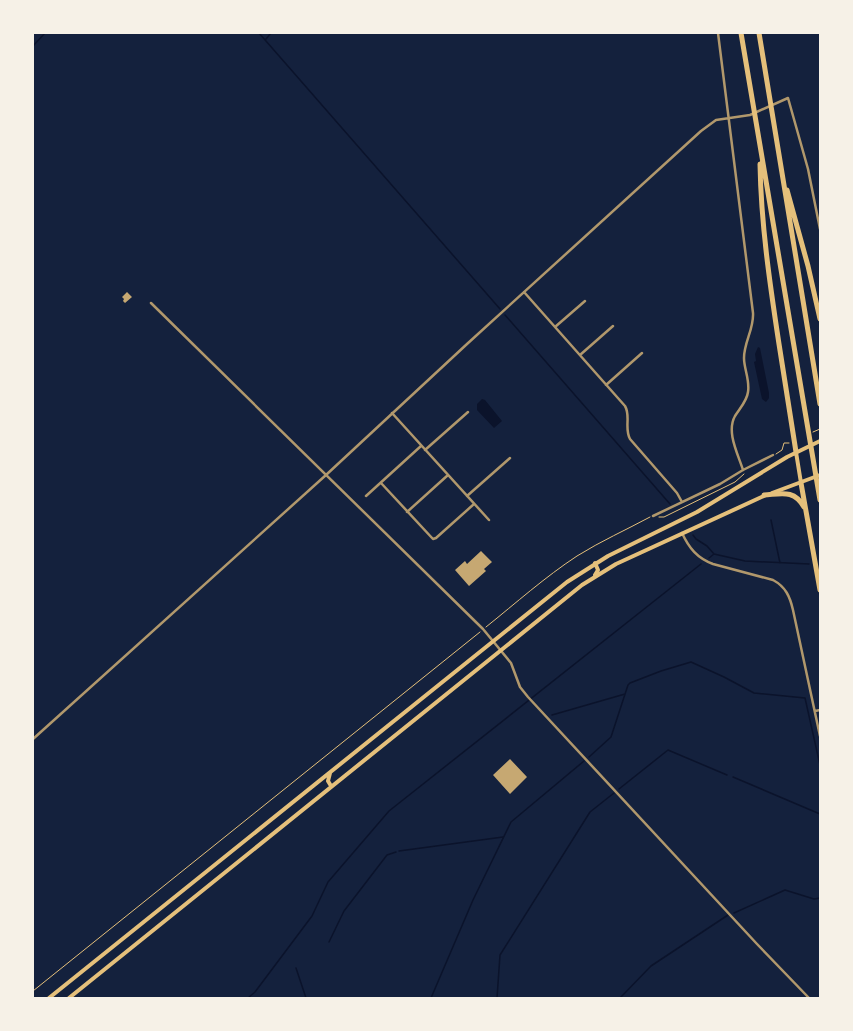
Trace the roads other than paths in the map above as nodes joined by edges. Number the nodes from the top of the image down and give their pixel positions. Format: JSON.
{"nodes":[{"id":1,"x":718,"y":33,"type":"edge"},
{"id":2,"x":741,"y":33,"type":"edge"},
{"id":3,"x":759,"y":33,"type":"edge"},
{"id":4,"x":730,"y":117,"type":"junction"},
{"id":5,"x":760,"y":148,"type":"junction"},
{"id":6,"x":781,"y":169,"type":"junction"},
{"id":7,"x":820,"y":229,"type":"edge"},
{"id":8,"x":524,"y":292,"type":"junction"},
{"id":9,"x":585,"y":301,"type":"dead end"},
{"id":10,"x":151,"y":303,"type":"dead end"},
{"id":11,"x":820,"y":319,"type":"edge"},
{"id":12,"x":613,"y":326,"type":"dead end"},
{"id":13,"x":555,"y":327,"type":"junction"},
{"id":14,"x":642,"y":353,"type":"dead end"},
{"id":15,"x":580,"y":355,"type":"junction"},
{"id":16,"x":606,"y":385,"type":"junction"},
{"id":17,"x":820,"y":404,"type":"edge"},
{"id":18,"x":468,"y":412,"type":"dead end"},
{"id":19,"x":392,"y":413,"type":"junction"},
{"id":20,"x":820,"y":441,"type":"edge"},
{"id":21,"x":421,"y":446,"type":"junction"},
{"id":22,"x":426,"y":450,"type":"junction"},
{"id":23,"x":796,"y":452,"type":"junction"},
{"id":24,"x":773,"y":455,"type":"road end"},
{"id":25,"x":510,"y":458,"type":"dead end"},
{"id":26,"x":743,"y":470,"type":"junction"},
{"id":27,"x":326,"y":475,"type":"junction"},
{"id":28,"x":448,"y":475,"type":"junction"},
{"id":29,"x":820,"y":475,"type":"edge"},
{"id":30,"x":381,"y":483,"type":"junction"},
{"id":31,"x":801,"y":483,"type":"junction"},
{"id":32,"x":764,"y":495,"type":"junction"},
{"id":33,"x":366,"y":496,"type":"dead end"},
{"id":34,"x":467,"y":496,"type":"junction"},
{"id":35,"x":820,"y":500,"type":"edge"},
{"id":36,"x":682,"y":502,"type":"junction"},
{"id":37,"x":474,"y":504,"type":"junction"},
{"id":38,"x":804,"y":508,"type":"junction"},
{"id":39,"x":407,"y":512,"type":"junction"},
{"id":40,"x":653,"y":516,"type":"road end"},
{"id":41,"x":489,"y":520,"type":"dead end"},
{"id":42,"x":682,"y":533,"type":"junction"},
{"id":43,"x":595,"y":563,"type":"junction"},
{"id":44,"x":592,"y":578,"type":"junction"},
{"id":45,"x":820,"y":590,"type":"edge"},
{"id":46,"x":494,"y":640,"type":"junction"},
{"id":47,"x":501,"y":649,"type":"junction"},
{"id":48,"x":820,"y":710,"type":"edge"},
{"id":49,"x":815,"y":711,"type":"junction"},
{"id":50,"x":820,"y":736,"type":"edge"},
{"id":51,"x":33,"y":740,"type":"edge"},
{"id":52,"x":332,"y":771,"type":"junction"},
{"id":53,"x":331,"y":786,"type":"junction"},
{"id":54,"x":49,"y":998,"type":"edge"},
{"id":55,"x":69,"y":998,"type":"edge"},
{"id":56,"x":809,"y":998,"type":"edge"}],
"edges":[{"from":1,"to":4,"type":"street"},
{"from":2,"to":5,"type":"highway"},
{"from":3,"to":6,"type":"highway"},
{"from":4,"to":7,"type":"street"},
{"from":4,"to":8,"type":"street"},
{"from":4,"to":26,"type":"street"},
{"from":5,"to":23,"type":"highway"},
{"from":5,"to":35,"type":"highway"},
{"from":6,"to":11,"type":"highway"},
{"from":6,"to":17,"type":"highway"},
{"from":8,"to":13,"type":"street"},
{"from":8,"to":19,"type":"street"},
{"from":9,"to":13,"type":"street"},
{"from":10,"to":27,"type":"street"},
{"from":12,"to":15,"type":"street"},
{"from":13,"to":15,"type":"street"},
{"from":14,"to":16,"type":"street"},
{"from":15,"to":16,"type":"street"},
{"from":16,"to":36,"type":"street"},
{"from":18,"to":22,"type":"street"},
{"from":19,"to":21,"type":"street"},
{"from":19,"to":27,"type":"street"},
{"from":20,"to":23,"type":"main road"},
{"from":21,"to":22,"type":"street"},
{"from":21,"to":30,"type":"street"},
{"from":22,"to":28,"type":"street"},
{"from":23,"to":31,"type":"main road"},
{"from":23,"to":43,"type":"main road"},
{"from":24,"to":26,"type":"street"},
{"from":25,"to":34,"type":"street"},
{"from":26,"to":36,"type":"street"},
{"from":27,"to":46,"type":"street"},
{"from":27,"to":51,"type":"street"},
{"from":28,"to":34,"type":"street"},
{"from":28,"to":39,"type":"street"},
{"from":29,"to":31,"type":"main road"},
{"from":30,"to":33,"type":"street"},
{"from":30,"to":39,"type":"street"},
{"from":31,"to":32,"type":"main road"},
{"from":31,"to":38,"type":"highway"},
{"from":32,"to":38,"type":"highway"},
{"from":32,"to":42,"type":"main road"},
{"from":34,"to":37,"type":"street"},
{"from":36,"to":40,"type":"street"},
{"from":37,"to":39,"type":"street"},
{"from":37,"to":41,"type":"street"},
{"from":38,"to":45,"type":"highway"},
{"from":42,"to":44,"type":"main road"},
{"from":42,"to":49,"type":"street"},
{"from":43,"to":44,"type":"main road"},
{"from":43,"to":46,"type":"main road"},
{"from":44,"to":47,"type":"main road"},
{"from":46,"to":47,"type":"street"},
{"from":46,"to":52,"type":"main road"},
{"from":47,"to":53,"type":"main road"},
{"from":47,"to":56,"type":"street"},
{"from":48,"to":49,"type":"street"},
{"from":49,"to":50,"type":"street"},
{"from":52,"to":53,"type":"main road"},
{"from":52,"to":54,"type":"main road"},
{"from":53,"to":55,"type":"main road"}]}
